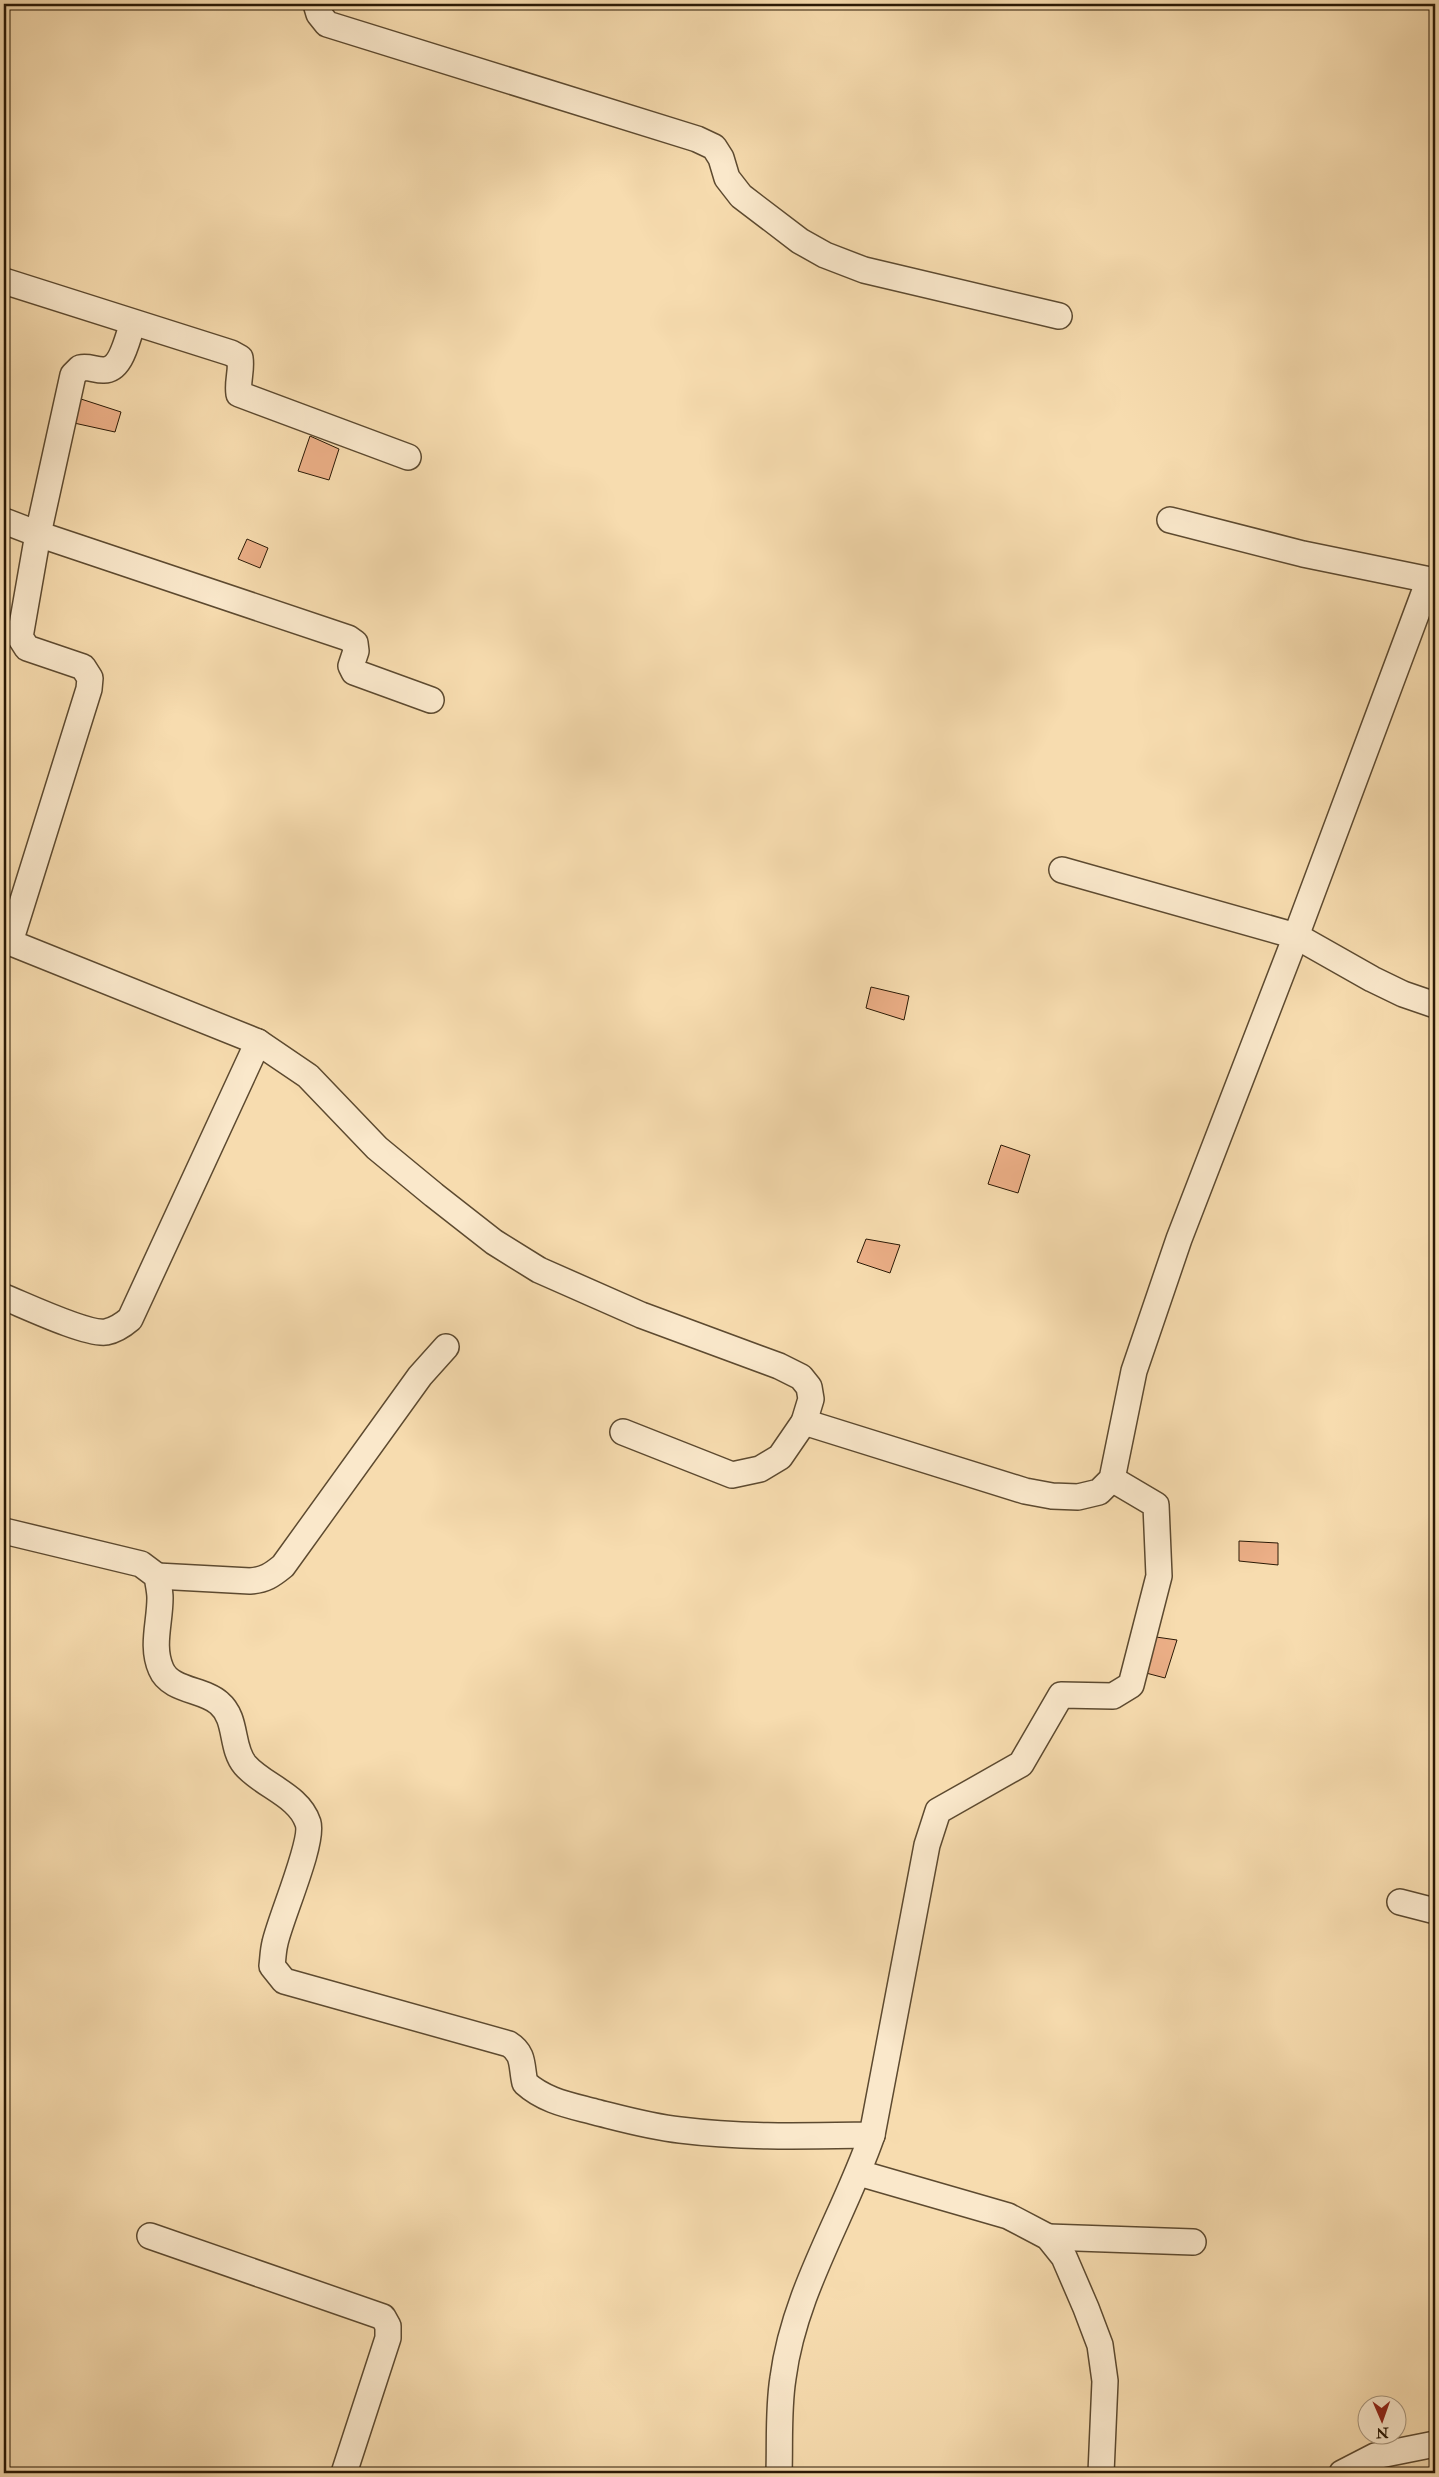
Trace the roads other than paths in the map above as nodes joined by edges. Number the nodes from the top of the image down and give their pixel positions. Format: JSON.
{"nodes":[{"id":1,"x":316,"y":4,"type":"edge"},
{"id":2,"x":4,"y":281,"type":"edge"},
{"id":3,"x":1059,"y":316,"type":"dead end"},
{"id":4,"x":133,"y":323,"type":"junction"},
{"id":5,"x":408,"y":457,"type":"dead end"},
{"id":6,"x":1170,"y":520,"type":"dead end"},
{"id":7,"x":4,"y":521,"type":"edge"},
{"id":8,"x":38,"y":534,"type":"junction"},
{"id":9,"x":1432,"y":580,"type":"edge"},
{"id":10,"x":431,"y":700,"type":"dead end"},
{"id":11,"x":1062,"y":870,"type":"dead end"},
{"id":12,"x":1296,"y":936,"type":"junction"},
{"id":13,"x":7,"y":941,"type":"edge"},
{"id":14,"x":1435,"y":1005,"type":"edge"},
{"id":15,"x":258,"y":1042,"type":"junction"},
{"id":16,"x":4,"y":1297,"type":"edge"},
{"id":17,"x":446,"y":1347,"type":"dead end"},
{"id":18,"x":804,"y":1422,"type":"junction"},
{"id":19,"x":623,"y":1432,"type":"dead end"},
{"id":20,"x":1112,"y":1479,"type":"junction"},
{"id":21,"x":4,"y":1531,"type":"edge"},
{"id":22,"x":157,"y":1576,"type":"junction"},
{"id":23,"x":1400,"y":1902,"type":"dead end"},
{"id":24,"x":1435,"y":1911,"type":"edge"},
{"id":25,"x":872,"y":2135,"type":"junction"},
{"id":26,"x":859,"y":2173,"type":"junction"},
{"id":27,"x":150,"y":2236,"type":"dead end"},
{"id":28,"x":1048,"y":2237,"type":"junction"},
{"id":29,"x":1193,"y":2242,"type":"dead end"},
{"id":30,"x":1435,"y":2444,"type":"edge"},
{"id":31,"x":344,"y":2473,"type":"edge"},
{"id":32,"x":779,"y":2473,"type":"edge"},
{"id":33,"x":1101,"y":2473,"type":"edge"},
{"id":34,"x":1342,"y":2473,"type":"edge"}],
"edges":[{"from":1,"to":3,"type":"street"},
{"from":2,"to":4,"type":"street"},
{"from":4,"to":5,"type":"street"},
{"from":4,"to":8,"type":"street"},
{"from":6,"to":9,"type":"street"},
{"from":7,"to":8,"type":"street"},
{"from":8,"to":10,"type":"street"},
{"from":8,"to":13,"type":"street"},
{"from":9,"to":12,"type":"street"},
{"from":11,"to":12,"type":"street"},
{"from":12,"to":14,"type":"street"},
{"from":12,"to":20,"type":"street"},
{"from":13,"to":15,"type":"street"},
{"from":15,"to":16,"type":"street"},
{"from":15,"to":18,"type":"street"},
{"from":17,"to":22,"type":"street"},
{"from":18,"to":19,"type":"street"},
{"from":18,"to":20,"type":"street"},
{"from":20,"to":25,"type":"street"},
{"from":21,"to":22,"type":"street"},
{"from":22,"to":25,"type":"street"},
{"from":23,"to":24,"type":"street"},
{"from":25,"to":26,"type":"street"},
{"from":26,"to":28,"type":"street"},
{"from":26,"to":32,"type":"street"},
{"from":27,"to":31,"type":"street"},
{"from":28,"to":29,"type":"street"},
{"from":28,"to":33,"type":"street"},
{"from":30,"to":34,"type":"street"}]}
